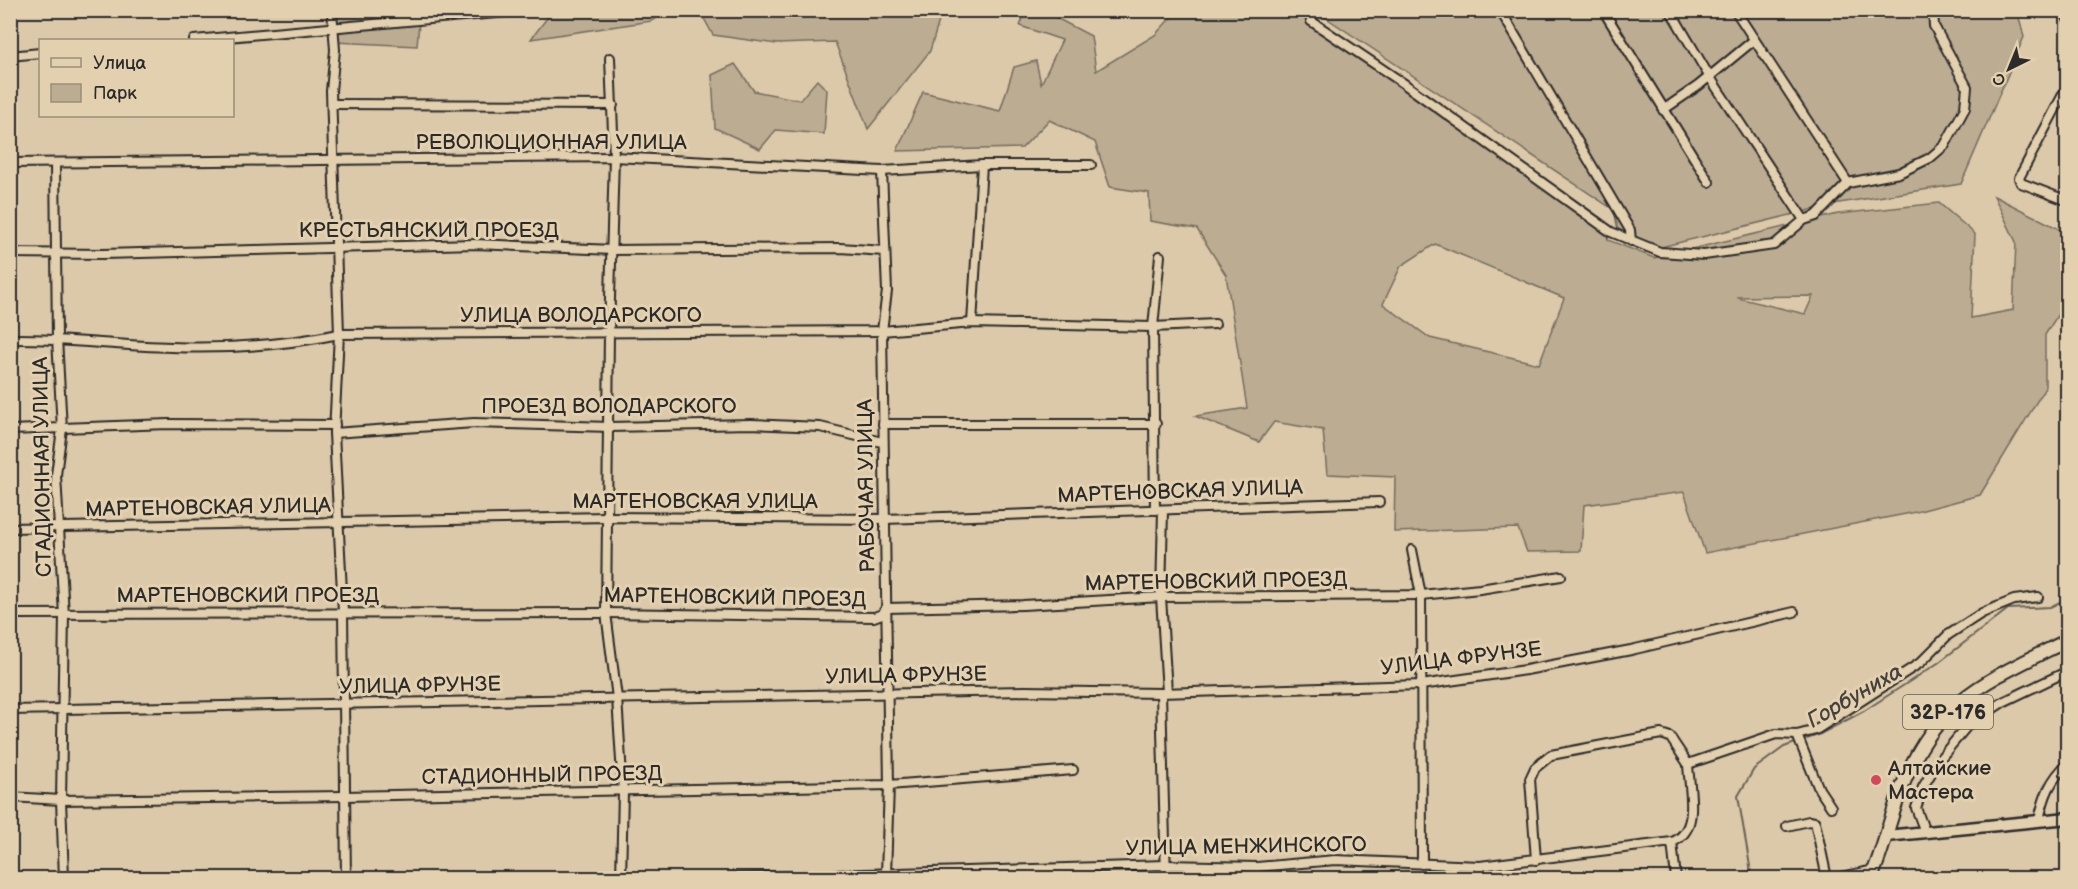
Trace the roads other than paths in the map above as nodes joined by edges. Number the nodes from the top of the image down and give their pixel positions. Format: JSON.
{"nodes":[{"id":1,"x":332,"y":10,"type":"edge"},
{"id":2,"x":531,"y":10,"type":"edge"},
{"id":3,"x":1309,"y":10,"type":"edge"},
{"id":4,"x":1500,"y":10,"type":"edge"},
{"id":5,"x":1602,"y":10,"type":"edge"},
{"id":6,"x":1670,"y":10,"type":"edge"},
{"id":7,"x":1735,"y":10,"type":"edge"},
{"id":8,"x":1933,"y":10,"type":"edge"},
{"id":9,"x":2065,"y":10,"type":"edge"},
{"id":10,"x":2067,"y":19,"type":"edge"},
{"id":11,"x":335,"y":29,"type":"junction"},
{"id":12,"x":207,"y":39,"type":"edge"},
{"id":13,"x":1754,"y":40,"type":"junction"},
{"id":14,"x":39,"y":53,"type":"edge"},
{"id":15,"x":10,"y":56,"type":"edge"},
{"id":16,"x":610,"y":58,"type":"dead end"},
{"id":17,"x":1709,"y":76,"type":"junction"},
{"id":18,"x":2067,"y":85,"type":"edge"},
{"id":19,"x":332,"y":104,"type":"junction"},
{"id":20,"x":613,"y":105,"type":"junction"},
{"id":21,"x":1663,"y":110,"type":"junction"},
{"id":22,"x":614,"y":157,"type":"junction"},
{"id":23,"x":334,"y":160,"type":"junction"},
{"id":24,"x":10,"y":163,"type":"edge"},
{"id":25,"x":54,"y":163,"type":"junction"},
{"id":26,"x":982,"y":165,"type":"junction"},
{"id":27,"x":1091,"y":165,"type":"dead end"},
{"id":28,"x":882,"y":171,"type":"junction"},
{"id":29,"x":1709,"y":182,"type":"dead end"},
{"id":30,"x":1848,"y":183,"type":"junction"},
{"id":31,"x":2067,"y":201,"type":"edge"},
{"id":32,"x":1804,"y":220,"type":"junction"},
{"id":33,"x":1631,"y":241,"type":"junction"},
{"id":34,"x":337,"y":247,"type":"junction"},
{"id":35,"x":613,"y":250,"type":"junction"},
{"id":36,"x":884,"y":251,"type":"junction"},
{"id":37,"x":10,"y":253,"type":"edge"},
{"id":38,"x":55,"y":254,"type":"junction"},
{"id":39,"x":1160,"y":256,"type":"dead end"},
{"id":40,"x":972,"y":323,"type":"junction"},
{"id":41,"x":1215,"y":324,"type":"dead end"},
{"id":42,"x":1153,"y":327,"type":"junction"},
{"id":43,"x":882,"y":331,"type":"junction"},
{"id":44,"x":339,"y":333,"type":"junction"},
{"id":45,"x":609,"y":333,"type":"junction"},
{"id":46,"x":57,"y":338,"type":"junction"},
{"id":47,"x":10,"y":339,"type":"edge"},
{"id":48,"x":883,"y":424,"type":"junction"},
{"id":49,"x":1156,"y":424,"type":"junction"},
{"id":50,"x":610,"y":427,"type":"junction"},
{"id":51,"x":62,"y":429,"type":"junction"},
{"id":52,"x":334,"y":429,"type":"junction"},
{"id":53,"x":10,"y":430,"type":"edge"},
{"id":54,"x":882,"y":442,"type":"junction"},
{"id":55,"x":1379,"y":502,"type":"dead end"},
{"id":56,"x":1159,"y":510,"type":"junction"},
{"id":57,"x":607,"y":518,"type":"junction"},
{"id":58,"x":884,"y":519,"type":"junction"},
{"id":59,"x":337,"y":522,"type":"junction"},
{"id":60,"x":10,"y":528,"type":"edge"},
{"id":61,"x":60,"y":528,"type":"junction"},
{"id":62,"x":1412,"y":550,"type":"dead end"},
{"id":63,"x":1561,"y":576,"type":"dead end"},
{"id":64,"x":1421,"y":595,"type":"junction"},
{"id":65,"x":1161,"y":597,"type":"junction"},
{"id":66,"x":2038,"y":597,"type":"dead end"},
{"id":67,"x":886,"y":608,"type":"junction"},
{"id":68,"x":342,"y":612,"type":"junction"},
{"id":69,"x":1794,"y":612,"type":"dead end"},
{"id":70,"x":606,"y":613,"type":"junction"},
{"id":71,"x":10,"y":614,"type":"edge"},
{"id":72,"x":64,"y":615,"type":"junction"},
{"id":73,"x":2067,"y":640,"type":"edge"},
{"id":74,"x":2067,"y":671,"type":"edge"},
{"id":75,"x":1421,"y":685,"type":"junction"},
{"id":76,"x":1164,"y":693,"type":"junction"},
{"id":77,"x":888,"y":694,"type":"junction"},
{"id":78,"x":617,"y":698,"type":"junction"},
{"id":79,"x":343,"y":705,"type":"junction"},
{"id":80,"x":10,"y":710,"type":"edge"},
{"id":81,"x":63,"y":710,"type":"junction"},
{"id":82,"x":1797,"y":735,"type":"junction"},
{"id":83,"x":2067,"y":763,"type":"edge"},
{"id":84,"x":1688,"y":764,"type":"junction"},
{"id":85,"x":1073,"y":770,"type":"dead end"},
{"id":86,"x":889,"y":785,"type":"junction"},
{"id":87,"x":623,"y":792,"type":"junction"},
{"id":88,"x":344,"y":796,"type":"junction"},
{"id":89,"x":10,"y":797,"type":"edge"},
{"id":90,"x":61,"y":800,"type":"junction"},
{"id":91,"x":1831,"y":807,"type":"dead end"},
{"id":92,"x":2067,"y":818,"type":"edge"},
{"id":93,"x":2039,"y":820,"type":"junction"},
{"id":94,"x":1787,"y":826,"type":"dead end"},
{"id":95,"x":1925,"y":831,"type":"junction"},
{"id":96,"x":1886,"y":836,"type":"junction"},
{"id":97,"x":1672,"y":842,"type":"junction"},
{"id":98,"x":1536,"y":860,"type":"junction"},
{"id":99,"x":1422,"y":864,"type":"junction"},
{"id":100,"x":1166,"y":865,"type":"junction"},
{"id":101,"x":1480,"y":866,"type":"junction"},
{"id":102,"x":886,"y":874,"type":"junction"},
{"id":103,"x":1873,"y":874,"type":"edge"},
{"id":104,"x":898,"y":876,"type":"edge"},
{"id":105,"x":64,"y":879,"type":"edge"},
{"id":106,"x":346,"y":879,"type":"edge"},
{"id":107,"x":621,"y":879,"type":"edge"},
{"id":108,"x":731,"y":879,"type":"edge"},
{"id":109,"x":1166,"y":879,"type":"edge"},
{"id":110,"x":1481,"y":879,"type":"edge"},
{"id":111,"x":1676,"y":879,"type":"edge"},
{"id":112,"x":1827,"y":879,"type":"edge"},
{"id":113,"x":1836,"y":879,"type":"edge"}],
"edges":[{"from":1,"to":11,"type":"street"},
{"from":2,"to":11,"type":"street"},
{"from":3,"to":33,"type":"street"},
{"from":4,"to":33,"type":"street"},
{"from":5,"to":21,"type":"street"},
{"from":6,"to":17,"type":"street"},
{"from":7,"to":13,"type":"street"},
{"from":8,"to":30,"type":"street"},
{"from":9,"to":10,"type":"street"},
{"from":11,"to":12,"type":"street"},
{"from":11,"to":19,"type":"street"},
{"from":13,"to":17,"type":"street"},
{"from":13,"to":30,"type":"street"},
{"from":14,"to":15,"type":"street"},
{"from":16,"to":20,"type":"street"},
{"from":17,"to":21,"type":"street"},
{"from":17,"to":32,"type":"street"},
{"from":18,"to":31,"type":"street"},
{"from":19,"to":20,"type":"street"},
{"from":19,"to":23,"type":"street"},
{"from":20,"to":22,"type":"street"},
{"from":21,"to":29,"type":"street"},
{"from":22,"to":23,"type":"street","name":"РЕВОЛЮЦИОННАЯ УЛИЦА"},
{"from":22,"to":28,"type":"street","name":"РЕВОЛЮЦИОННАЯ УЛИЦА"},
{"from":22,"to":35,"type":"street"},
{"from":23,"to":25,"type":"street","name":"РЕВОЛЮЦИОННАЯ УЛИЦА"},
{"from":23,"to":34,"type":"street"},
{"from":24,"to":25,"type":"street","name":"РЕВОЛЮЦИОННАЯ УЛИЦА"},
{"from":25,"to":38,"type":"street","name":"СТАДИОННАЯ УЛИЦА"},
{"from":26,"to":27,"type":"street","name":"РЕВОЛЮЦИОННАЯ УЛИЦА"},
{"from":26,"to":28,"type":"street","name":"РЕВОЛЮЦИОННАЯ УЛИЦА"},
{"from":26,"to":40,"type":"street"},
{"from":28,"to":36,"type":"street","name":"РАБОЧАЯ УЛИЦА"},
{"from":30,"to":32,"type":"street"},
{"from":32,"to":33,"type":"street"},
{"from":34,"to":35,"type":"street","name":"КРЕСТЬЯНСКИЙ ПРОЕЗД"},
{"from":34,"to":38,"type":"street","name":"КРЕСТЬЯНСКИЙ ПРОЕЗД"},
{"from":34,"to":44,"type":"street"},
{"from":35,"to":36,"type":"street","name":"КРЕСТЬЯНСКИЙ ПРОЕЗД"},
{"from":35,"to":45,"type":"street"},
{"from":36,"to":43,"type":"street","name":"РАБОЧАЯ УЛИЦА"},
{"from":37,"to":38,"type":"street","name":"КРЕСТЬЯНСКИЙ ПРОЕЗД"},
{"from":38,"to":46,"type":"street","name":"СТАДИОННАЯ УЛИЦА"},
{"from":39,"to":42,"type":"street"},
{"from":40,"to":42,"type":"street","name":"УЛИЦА ВОЛОДАРСКОГО"},
{"from":40,"to":43,"type":"street","name":"УЛИЦА ВОЛОДАРСКОГО"},
{"from":41,"to":42,"type":"street","name":"УЛИЦА ВОЛОДАРСКОГО"},
{"from":42,"to":49,"type":"street"},
{"from":43,"to":45,"type":"street","name":"УЛИЦА ВОЛОДАРСКОГО"},
{"from":43,"to":48,"type":"street","name":"РАБОЧАЯ УЛИЦА"},
{"from":44,"to":45,"type":"street","name":"УЛИЦА ВОЛОДАРСКОГО"},
{"from":44,"to":46,"type":"street","name":"УЛИЦА ВОЛОДАРСКОГО"},
{"from":44,"to":52,"type":"street"},
{"from":45,"to":50,"type":"street"},
{"from":46,"to":47,"type":"street","name":"УЛИЦА ВОЛОДАРСКОГО"},
{"from":46,"to":51,"type":"street","name":"СТАДИОННАЯ УЛИЦА"},
{"from":48,"to":49,"type":"street"},
{"from":48,"to":54,"type":"street","name":"РАБОЧАЯ УЛИЦА"},
{"from":49,"to":56,"type":"street"},
{"from":50,"to":52,"type":"street","name":"ПРОЕЗД ВОЛОДАРСКОГО"},
{"from":50,"to":54,"type":"street","name":"ПРОЕЗД ВОЛОДАРСКОГО"},
{"from":50,"to":57,"type":"street"},
{"from":51,"to":52,"type":"street","name":"ПРОЕЗД ВОЛОДАРСКОГО"},
{"from":51,"to":53,"type":"street","name":"ПРОЕЗД ВОЛОДАРСКОГО"},
{"from":51,"to":61,"type":"street","name":"СТАДИОННАЯ УЛИЦА"},
{"from":52,"to":59,"type":"street"},
{"from":54,"to":58,"type":"street","name":"РАБОЧАЯ УЛИЦА"},
{"from":55,"to":56,"type":"street","name":"МАРТЕНОВСКАЯ УЛИЦА"},
{"from":56,"to":58,"type":"street","name":"МАРТЕНОВСКАЯ УЛИЦА"},
{"from":56,"to":65,"type":"street"},
{"from":57,"to":58,"type":"street","name":"МАРТЕНОВСКАЯ УЛИЦА"},
{"from":57,"to":59,"type":"street","name":"МАРТЕНОВСКАЯ УЛИЦА"},
{"from":57,"to":70,"type":"street"},
{"from":58,"to":67,"type":"street","name":"РАБОЧАЯ УЛИЦА"},
{"from":59,"to":61,"type":"street","name":"МАРТЕНОВСКАЯ УЛИЦА"},
{"from":59,"to":68,"type":"street"},
{"from":60,"to":61,"type":"street","name":"МАРТЕНОВСКАЯ УЛИЦА"},
{"from":61,"to":72,"type":"street","name":"СТАДИОННАЯ УЛИЦА"},
{"from":62,"to":64,"type":"street"},
{"from":63,"to":64,"type":"street","name":"МАРТЕНОВСКИЙ ПРОЕЗД"},
{"from":64,"to":65,"type":"street","name":"МАРТЕНОВСКИЙ ПРОЕЗД"},
{"from":64,"to":75,"type":"street"},
{"from":65,"to":67,"type":"street","name":"МАРТЕНОВСКИЙ ПРОЕЗД"},
{"from":65,"to":76,"type":"street"},
{"from":66,"to":82,"type":"street"},
{"from":67,"to":70,"type":"street","name":"МАРТЕНОВСКИЙ ПРОЕЗД"},
{"from":67,"to":77,"type":"street","name":"РАБОЧАЯ УЛИЦА"},
{"from":68,"to":70,"type":"street","name":"МАРТЕНОВСКИЙ ПРОЕЗД"},
{"from":68,"to":72,"type":"street","name":"МАРТЕНОВСКИЙ ПРОЕЗД"},
{"from":68,"to":79,"type":"street"},
{"from":69,"to":75,"type":"street","name":"УЛИЦА ФРУНЗЕ"},
{"from":70,"to":78,"type":"street"},
{"from":71,"to":72,"type":"street","name":"МАРТЕНОВСКИЙ ПРОЕЗД"},
{"from":72,"to":81,"type":"street","name":"СТАДИОННАЯ УЛИЦА"},
{"from":73,"to":96,"type":"main road","number":"32Р-176"},
{"from":74,"to":95,"type":"street"},
{"from":75,"to":76,"type":"street","name":"УЛИЦА ФРУНЗЕ"},
{"from":75,"to":99,"type":"street"},
{"from":76,"to":77,"type":"street","name":"УЛИЦА ФРУНЗЕ"},
{"from":76,"to":100,"type":"street"},
{"from":77,"to":78,"type":"street","name":"УЛИЦА ФРУНЗЕ"},
{"from":77,"to":86,"type":"street","name":"РАБОЧАЯ УЛИЦА"},
{"from":78,"to":79,"type":"street","name":"УЛИЦА ФРУНЗЕ"},
{"from":78,"to":87,"type":"street"},
{"from":79,"to":81,"type":"street","name":"УЛИЦА ФРУНЗЕ"},
{"from":79,"to":88,"type":"street"},
{"from":80,"to":81,"type":"street","name":"УЛИЦА ФРУНЗЕ"},
{"from":81,"to":90,"type":"street","name":"СТАДИОННАЯ УЛИЦА"},
{"from":82,"to":84,"type":"street"},
{"from":82,"to":91,"type":"street"},
{"from":83,"to":93,"type":"street"},
{"from":84,"to":97,"type":"street"},
{"from":84,"to":98,"type":"street"},
{"from":85,"to":86,"type":"street","name":"СТАДИОННЫЙ ПРОЕЗД"},
{"from":86,"to":87,"type":"street","name":"СТАДИОННЫЙ ПРОЕЗД"},
{"from":86,"to":102,"type":"street","name":"РАБОЧАЯ УЛИЦА"},
{"from":87,"to":88,"type":"street","name":"СТАДИОННЫЙ ПРОЕЗД"},
{"from":87,"to":107,"type":"street"},
{"from":88,"to":90,"type":"street","name":"СТАДИОННЫЙ ПРОЕЗД"},
{"from":88,"to":106,"type":"street"},
{"from":89,"to":90,"type":"street","name":"СТАДИОННЫЙ ПРОЕЗД"},
{"from":90,"to":105,"type":"street","name":"СТАДИОННАЯ УЛИЦА"},
{"from":92,"to":93,"type":"street"},
{"from":93,"to":95,"type":"street"},
{"from":94,"to":112,"type":"street"},
{"from":95,"to":96,"type":"street"},
{"from":96,"to":103,"type":"main road","number":"32Р-176"},
{"from":97,"to":98,"type":"street","name":"УЛИЦА МЕНЖИНСКОГО"},
{"from":97,"to":111,"type":"street"},
{"from":98,"to":101,"type":"street","name":"УЛИЦА МЕНЖИНСКОГО"},
{"from":99,"to":100,"type":"street","name":"УЛИЦА МЕНЖИНСКОГО"},
{"from":99,"to":101,"type":"street","name":"УЛИЦА МЕНЖИНСКОГО"},
{"from":100,"to":104,"type":"street","name":"УЛИЦА МЕНЖИНСКОГО"},
{"from":100,"to":109,"type":"street"},
{"from":101,"to":110,"type":"street"},
{"from":102,"to":104,"type":"street","name":"УЛИЦА МЕНЖИНСКОГО"},
{"from":102,"to":108,"type":"street","name":"УЛИЦА МЕНЖИНСКОГО"},
{"from":103,"to":113,"type":"street"}]}
